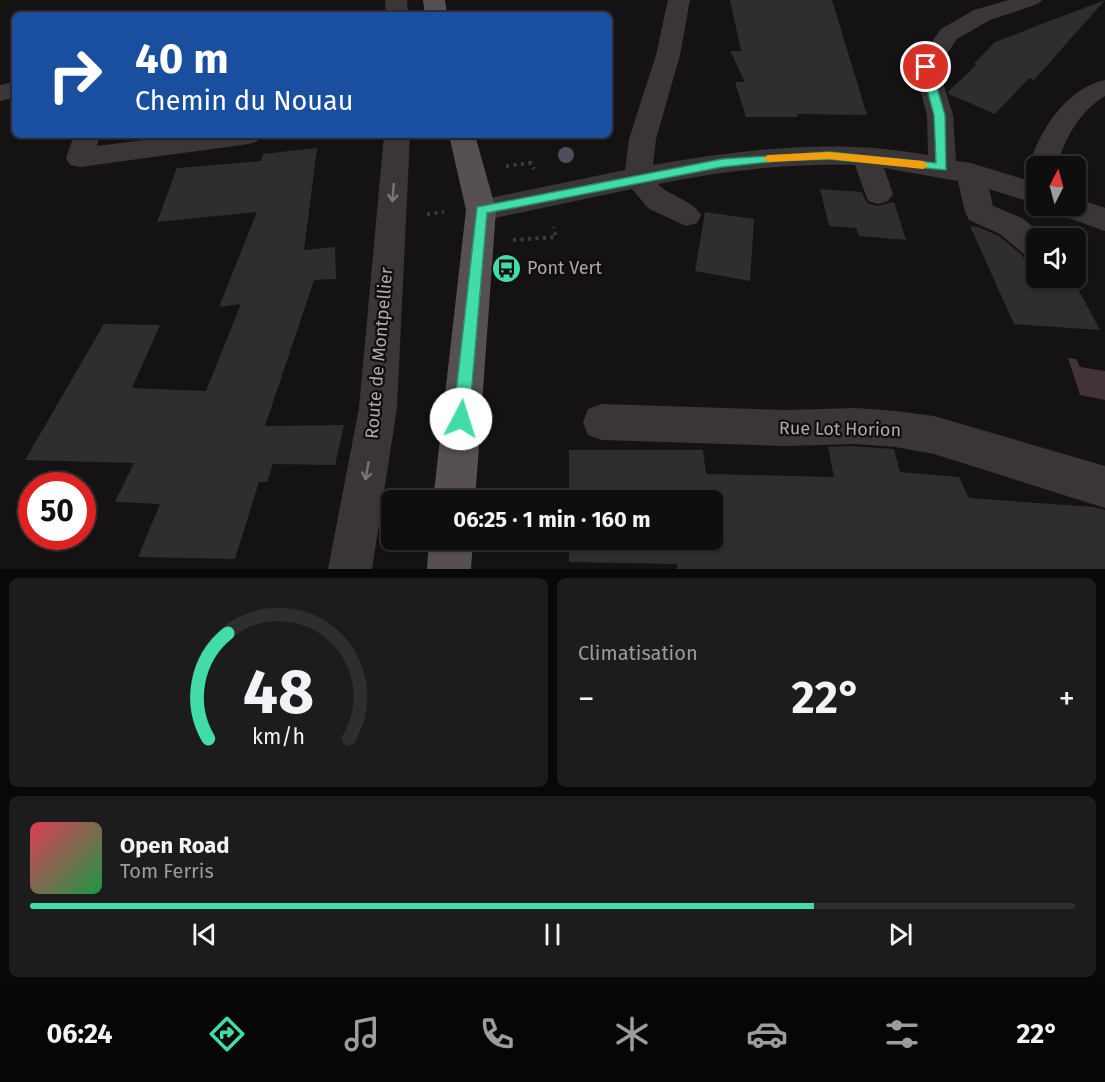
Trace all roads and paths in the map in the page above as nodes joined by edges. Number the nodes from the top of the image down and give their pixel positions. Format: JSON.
{"nodes":[{"id":1,"x":680,"y":0,"type":"edge"},
{"id":2,"x":1031,"y":0,"type":"edge"},
{"id":3,"x":1105,"y":87,"type":"edge"},
{"id":4,"x":86,"y":138,"type":"edge"},
{"id":5,"x":227,"y":138,"type":"edge"},
{"id":6,"x":397,"y":138,"type":"edge"},
{"id":7,"x":463,"y":138,"type":"edge"},
{"id":8,"x":1046,"y":156,"type":"edge"},
{"id":9,"x":867,"y":159,"type":"junction"},
{"id":10,"x":942,"y":167,"type":"junction"},
{"id":11,"x":971,"y":173,"type":"junction"},
{"id":12,"x":640,"y":179,"type":"junction"},
{"id":13,"x":1026,"y":191,"type":"edge"},
{"id":14,"x":878,"y":194,"type":"dead end"},
{"id":15,"x":481,"y":210,"type":"junction"},
{"id":16,"x":1086,"y":213,"type":"edge"},
{"id":17,"x":687,"y":215,"type":"dead end"},
{"id":18,"x":1105,"y":220,"type":"edge"},
{"id":19,"x":1026,"y":239,"type":"edge"},
{"id":20,"x":602,"y":423,"type":"dead end"},
{"id":21,"x":1105,"y":487,"type":"edge"},
{"id":22,"x":455,"y":490,"type":"edge"},
{"id":23,"x":450,"y":550,"type":"edge"},
{"id":24,"x":350,"y":569,"type":"edge"},
{"id":25,"x":449,"y":569,"type":"edge"}],
"edges":[{"from":1,"to":12,"type":"street"},
{"from":2,"to":10,"type":"street"},
{"from":3,"to":8,"type":"street"},
{"from":4,"to":5,"type":"street"},
{"from":6,"to":24,"type":"street","name":"Route de Montpellier","one_way":true},
{"from":7,"to":15,"type":"main road"},
{"from":9,"to":10,"type":"street"},
{"from":9,"to":12,"type":"street"},
{"from":9,"to":14,"type":"street"},
{"from":10,"to":11,"type":"street"},
{"from":11,"to":13,"type":"street"},
{"from":11,"to":19,"type":"street"},
{"from":12,"to":15,"type":"street"},
{"from":12,"to":17,"type":"street"},
{"from":15,"to":22,"type":"main road"},
{"from":16,"to":18,"type":"street"},
{"from":20,"to":21,"type":"street","name":"Rue Lot Horion"},
{"from":23,"to":25,"type":"main road"}]}
